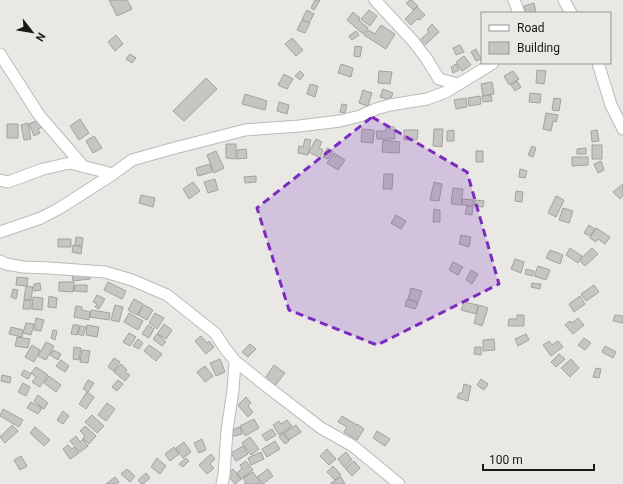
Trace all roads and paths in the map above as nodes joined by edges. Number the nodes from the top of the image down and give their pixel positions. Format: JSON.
{"nodes":[{"id":1,"x":375,"y":0,"type":"edge"},
{"id":2,"x":514,"y":0,"type":"edge"},
{"id":3,"x":564,"y":0,"type":"edge"},
{"id":4,"x":519,"y":12,"type":"edge"},
{"id":5,"x":570,"y":12,"type":"edge"},
{"id":6,"x":0,"y":54,"type":"edge"},
{"id":7,"x":491,"y":64,"type":"edge"},
{"id":8,"x":598,"y":64,"type":"edge"},
{"id":9,"x":458,"y":84,"type":"junction"},
{"id":10,"x":623,"y":129,"type":"edge"},
{"id":11,"x":84,"y":167,"type":"junction"},
{"id":12,"x":113,"y":174,"type":"junction"},
{"id":13,"x":0,"y":180,"type":"edge"},
{"id":14,"x":0,"y":232,"type":"edge"},
{"id":15,"x":0,"y":262,"type":"edge"},
{"id":16,"x":235,"y":360,"type":"junction"},
{"id":17,"x":222,"y":484,"type":"edge"},
{"id":18,"x":399,"y":484,"type":"edge"}],
"edges":[{"from":1,"to":9,"type":"street"},
{"from":2,"to":4,"type":"street"},
{"from":3,"to":5,"type":"street"},
{"from":6,"to":11,"type":"street"},
{"from":7,"to":9,"type":"street"},
{"from":8,"to":10,"type":"street"},
{"from":9,"to":12,"type":"street"},
{"from":11,"to":12,"type":"street"},
{"from":11,"to":13,"type":"street"},
{"from":12,"to":14,"type":"street"},
{"from":15,"to":16,"type":"street"},
{"from":16,"to":17,"type":"street"},
{"from":16,"to":18,"type":"street"}]}
